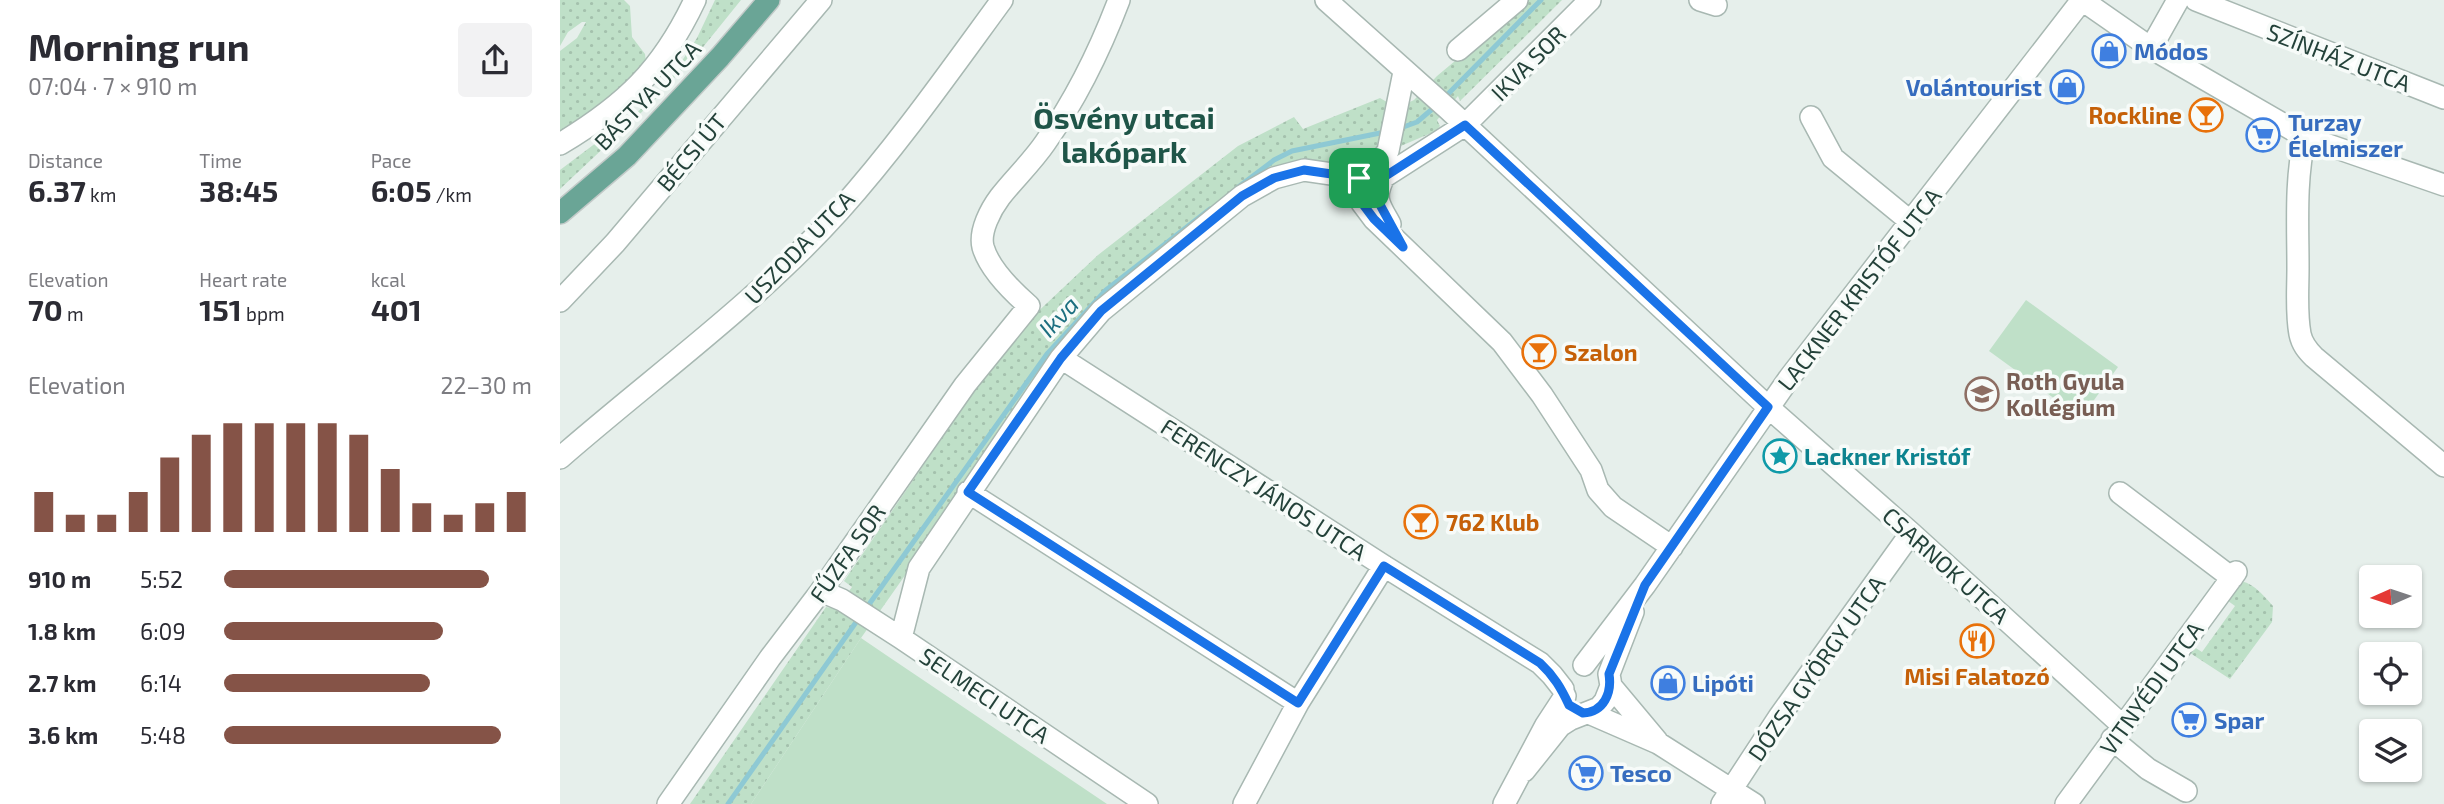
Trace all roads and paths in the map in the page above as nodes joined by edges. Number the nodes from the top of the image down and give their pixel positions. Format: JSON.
{"nodes":[{"id":1,"x":695,"y":0,"type":"edge"},
{"id":2,"x":821,"y":0,"type":"edge"},
{"id":3,"x":1002,"y":0,"type":"edge"},
{"id":4,"x":1119,"y":0,"type":"edge"},
{"id":5,"x":1326,"y":0,"type":"edge"},
{"id":6,"x":1517,"y":0,"type":"edge"},
{"id":7,"x":1590,"y":0,"type":"edge"},
{"id":8,"x":2082,"y":0,"type":"edge"},
{"id":9,"x":2178,"y":0,"type":"edge"},
{"id":10,"x":2196,"y":0,"type":"edge"},
{"id":11,"x":766,"y":2,"type":"edge"},
{"id":12,"x":2151,"y":48,"type":"junction"},
{"id":13,"x":1458,"y":50,"type":"dead end"},
{"id":14,"x":1404,"y":72,"type":"junction"},
{"id":15,"x":2444,"y":97,"type":"edge"},
{"id":16,"x":1811,"y":117,"type":"dead end"},
{"id":17,"x":1465,"y":125,"type":"junction"},
{"id":18,"x":2305,"y":137,"type":"junction"},
{"id":19,"x":560,"y":144,"type":"edge"},
{"id":20,"x":1359,"y":178,"type":"junction"},
{"id":21,"x":2444,"y":185,"type":"edge"},
{"id":22,"x":560,"y":214,"type":"edge"},
{"id":23,"x":1911,"y":222,"type":"junction"},
{"id":24,"x":1403,"y":247,"type":"junction"},
{"id":25,"x":560,"y":301,"type":"edge"},
{"id":26,"x":1061,"y":358,"type":"junction"},
{"id":27,"x":1768,"y":407,"type":"junction"},
{"id":28,"x":560,"y":458,"type":"edge"},
{"id":29,"x":2444,"y":466,"type":"edge"},
{"id":30,"x":968,"y":492,"type":"junction"},
{"id":31,"x":2120,"y":493,"type":"dead end"},
{"id":32,"x":1911,"y":533,"type":"junction"},
{"id":33,"x":1672,"y":547,"type":"junction"},
{"id":34,"x":1384,"y":566,"type":"junction"},
{"id":35,"x":1645,"y":585,"type":"junction"},
{"id":36,"x":821,"y":592,"type":"junction"},
{"id":37,"x":901,"y":638,"type":"junction"},
{"id":38,"x":1540,"y":663,"type":"junction"},
{"id":39,"x":1579,"y":667,"type":"junction"},
{"id":40,"x":1610,"y":680,"type":"junction"},
{"id":41,"x":1564,"y":693,"type":"junction"},
{"id":42,"x":1298,"y":703,"type":"junction"},
{"id":43,"x":1586,"y":713,"type":"junction"},
{"id":44,"x":2118,"y":732,"type":"junction"},
{"id":45,"x":1658,"y":743,"type":"junction"},
{"id":46,"x":1524,"y":771,"type":"junction"},
{"id":47,"x":2186,"y":790,"type":"dead end"},
{"id":48,"x":1727,"y":797,"type":"edge"},
{"id":49,"x":668,"y":804,"type":"edge"},
{"id":50,"x":1147,"y":804,"type":"edge"},
{"id":51,"x":1244,"y":804,"type":"edge"},
{"id":52,"x":1504,"y":804,"type":"edge"},
{"id":53,"x":1754,"y":804,"type":"edge"},
{"id":54,"x":2066,"y":804,"type":"edge"}],
"edges":[{"from":1,"to":19,"type":"street"},
{"from":2,"to":25,"type":"street","name":"BÉCSI ÚT"},
{"from":3,"to":28,"type":"street","name":"USZODA UTCA"},
{"from":4,"to":36,"type":"street","name":"FŰZFA SOR"},
{"from":5,"to":14,"type":"street","name":"CSARNOK UTCA"},
{"from":6,"to":13,"type":"street"},
{"from":7,"to":17,"type":"street","name":"IKVA SOR"},
{"from":8,"to":12,"type":"street"},
{"from":8,"to":23,"type":"street","name":"LACKNER KRISTÓF UTCA"},
{"from":9,"to":12,"type":"street"},
{"from":10,"to":15,"type":"street","name":"SZÍNHÁZ UTCA"},
{"from":11,"to":22,"type":"main road","name":"BÁSTYA UTCA"},
{"from":12,"to":18,"type":"street"},
{"from":14,"to":17,"type":"street","name":"CSARNOK UTCA"},
{"from":14,"to":20,"type":"street"},
{"from":16,"to":23,"type":"street"},
{"from":17,"to":24,"type":"street","name":"IKVA SOR"},
{"from":17,"to":27,"type":"street","name":"CSARNOK UTCA"},
{"from":18,"to":21,"type":"street"},
{"from":18,"to":29,"type":"street"},
{"from":20,"to":24,"type":"street"},
{"from":20,"to":26,"type":"street"},
{"from":23,"to":27,"type":"street","name":"LACKNER KRISTÓF UTCA"},
{"from":24,"to":33,"type":"street"},
{"from":26,"to":30,"type":"street"},
{"from":26,"to":34,"type":"street","name":"FERENCZY JÁNOS UTCA"},
{"from":27,"to":32,"type":"street","name":"CSARNOK UTCA"},
{"from":27,"to":33,"type":"street","name":"LACKNER KRISTÓF UTCA"},
{"from":30,"to":37,"type":"street"},
{"from":30,"to":42,"type":"street"},
{"from":31,"to":44,"type":"street","name":"VITNYÉDI UTCA"},
{"from":32,"to":44,"type":"street","name":"CSARNOK UTCA"},
{"from":32,"to":48,"type":"street","name":"DÓZSA GYÖRGY UTCA"},
{"from":33,"to":35,"type":"street","name":"LACKNER KRISTÓF UTCA"},
{"from":34,"to":38,"type":"street","name":"FERENCZY JÁNOS UTCA"},
{"from":34,"to":42,"type":"street"},
{"from":35,"to":39,"type":"street","name":"LACKNER KRISTÓF UTCA"},
{"from":35,"to":40,"type":"street","name":"LACKNER KRISTÓF UTCA"},
{"from":36,"to":37,"type":"street","name":"SELMECI UTCA"},
{"from":36,"to":49,"type":"street","name":"FŰZFA SOR"},
{"from":37,"to":50,"type":"street","name":"SELMECI UTCA"},
{"from":38,"to":39,"type":"street","name":"FERENCZY JÁNOS UTCA"},
{"from":38,"to":41,"type":"street","name":"FERENCZY JÁNOS UTCA"},
{"from":39,"to":40,"type":"street"},
{"from":39,"to":41,"type":"street","name":"LACKNER KRISTÓF UTCA"},
{"from":40,"to":43,"type":"street","name":"LACKNER KRISTÓF UTCA"},
{"from":40,"to":45,"type":"street"},
{"from":41,"to":43,"type":"street"},
{"from":41,"to":46,"type":"street","name":"LACKNER KRISTÓF UTCA"},
{"from":42,"to":51,"type":"street"},
{"from":43,"to":45,"type":"street"},
{"from":43,"to":46,"type":"street","name":"LACKNER KRISTÓF UTCA"},
{"from":44,"to":47,"type":"street","name":"CSARNOK UTCA"},
{"from":44,"to":54,"type":"street","name":"VITNYÉDI UTCA"},
{"from":45,"to":48,"type":"street"},
{"from":46,"to":52,"type":"street","name":"LACKNER KRISTÓF UTCA"},
{"from":48,"to":53,"type":"street"}]}
